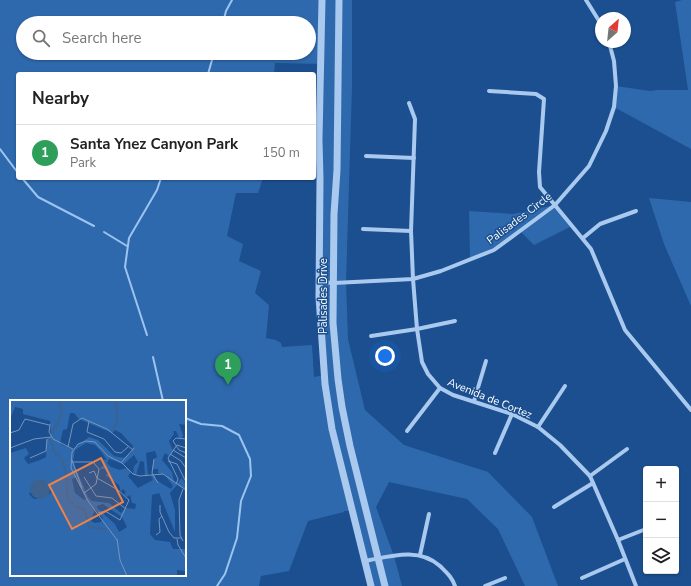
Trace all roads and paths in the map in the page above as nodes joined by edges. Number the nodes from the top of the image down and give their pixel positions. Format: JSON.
{"nodes":[{"id":1,"x":322,"y":0,"type":"edge"},
{"id":2,"x":339,"y":0,"type":"edge"},
{"id":3,"x":586,"y":0,"type":"edge"},
{"id":4,"x":595,"y":14,"type":"edge"},
{"id":5,"x":611,"y":48,"type":"edge"},
{"id":6,"x":488,"y":92,"type":"dead end"},
{"id":7,"x":409,"y":103,"type":"dead end"},
{"id":8,"x":366,"y":156,"type":"dead end"},
{"id":9,"x":414,"y":158,"type":"junction"},
{"id":10,"x":555,"y":205,"type":"junction"},
{"id":11,"x":636,"y":211,"type":"dead end"},
{"id":12,"x":363,"y":229,"type":"dead end"},
{"id":13,"x":411,"y":231,"type":"junction"},
{"id":14,"x":583,"y":238,"type":"junction"},
{"id":15,"x":413,"y":279,"type":"junction"},
{"id":16,"x":320,"y":282,"type":"junction"},
{"id":17,"x":334,"y":282,"type":"junction"},
{"id":18,"x":455,"y":321,"type":"dead end"},
{"id":19,"x":417,"y":330,"type":"junction"},
{"id":20,"x":371,"y":336,"type":"dead end"},
{"id":21,"x":486,"y":361,"type":"dead end"},
{"id":22,"x":338,"y":379,"type":"junction"},
{"id":23,"x":325,"y":381,"type":"junction"},
{"id":24,"x":565,"y":386,"type":"dead end"},
{"id":25,"x":440,"y":388,"type":"junction"},
{"id":26,"x":474,"y":401,"type":"junction"},
{"id":27,"x":691,"y":410,"type":"edge"},
{"id":28,"x":512,"y":414,"type":"junction"},
{"id":29,"x":538,"y":427,"type":"junction"},
{"id":30,"x":407,"y":431,"type":"dead end"},
{"id":31,"x":627,"y":449,"type":"dead end"},
{"id":32,"x":495,"y":453,"type":"dead end"},
{"id":33,"x":590,"y":476,"type":"junction"},
{"id":34,"x":593,"y":483,"type":"junction"},
{"id":35,"x":554,"y":507,"type":"dead end"},
{"id":36,"x":429,"y":514,"type":"dead end"},
{"id":37,"x":643,"y":530,"type":"edge"},
{"id":38,"x":618,"y":540,"type":"junction"},
{"id":39,"x":420,"y":555,"type":"junction"},
{"id":40,"x":378,"y":558,"type":"junction"},
{"id":41,"x":625,"y":559,"type":"junction"},
{"id":42,"x":365,"y":561,"type":"junction"},
{"id":43,"x":505,"y":578,"type":"dead end"},
{"id":44,"x":582,"y":578,"type":"dead end"},
{"id":45,"x":371,"y":586,"type":"edge"},
{"id":46,"x":385,"y":586,"type":"edge"},
{"id":47,"x":455,"y":586,"type":"edge"},
{"id":48,"x":485,"y":586,"type":"edge"},
{"id":49,"x":636,"y":586,"type":"edge"}],
"edges":[{"from":1,"to":16,"type":"street","name":"Palisades Drive"},
{"from":2,"to":17,"type":"street","name":"Palisades Drive"},
{"from":3,"to":4,"type":"street"},
{"from":5,"to":10,"type":"street","name":"Palisades Circle"},
{"from":6,"to":10,"type":"street"},
{"from":7,"to":9,"type":"street","name":"Avenida de Cortez"},
{"from":8,"to":9,"type":"street"},
{"from":9,"to":13,"type":"street","name":"Avenida de Cortez"},
{"from":10,"to":14,"type":"street"},
{"from":10,"to":15,"type":"street","name":"Palisades Circle"},
{"from":11,"to":14,"type":"street"},
{"from":12,"to":13,"type":"street"},
{"from":13,"to":15,"type":"street","name":"Avenida de Cortez"},
{"from":14,"to":27,"type":"street"},
{"from":15,"to":17,"type":"street","name":"Palisades Circle"},
{"from":15,"to":19,"type":"street","name":"Avenida de Cortez"},
{"from":16,"to":17,"type":"street","name":"Palisades Circle"},
{"from":16,"to":23,"type":"street","name":"Palisades Drive"},
{"from":17,"to":22,"type":"street","name":"Palisades Drive"},
{"from":18,"to":19,"type":"street"},
{"from":19,"to":20,"type":"street"},
{"from":19,"to":25,"type":"street","name":"Avenida de Cortez"},
{"from":21,"to":26,"type":"street"},
{"from":22,"to":23,"type":"street"},
{"from":22,"to":40,"type":"street","name":"Palisades Drive"},
{"from":23,"to":42,"type":"street","name":"Palisades Drive"},
{"from":24,"to":29,"type":"street"},
{"from":25,"to":26,"type":"street","name":"Avenida de Cortez"},
{"from":25,"to":30,"type":"street"},
{"from":26,"to":28,"type":"street","name":"Avenida de Cortez"},
{"from":28,"to":29,"type":"street","name":"Avenida de Cortez"},
{"from":28,"to":32,"type":"street"},
{"from":29,"to":33,"type":"street","name":"Avenida de Cortez"},
{"from":31,"to":33,"type":"street"},
{"from":33,"to":34,"type":"street","name":"Avenida de Cortez"},
{"from":34,"to":35,"type":"street"},
{"from":34,"to":38,"type":"street","name":"Avenida de Cortez"},
{"from":36,"to":39,"type":"street"},
{"from":37,"to":38,"type":"street"},
{"from":38,"to":41,"type":"street","name":"Avenida de Cortez"},
{"from":39,"to":40,"type":"street"},
{"from":39,"to":47,"type":"street"},
{"from":40,"to":42,"type":"street"},
{"from":40,"to":46,"type":"street","name":"Palisades Drive"},
{"from":41,"to":44,"type":"street"},
{"from":41,"to":49,"type":"street","name":"Avenida de Cortez"},
{"from":42,"to":45,"type":"street","name":"Palisades Drive"},
{"from":43,"to":48,"type":"street"}]}
